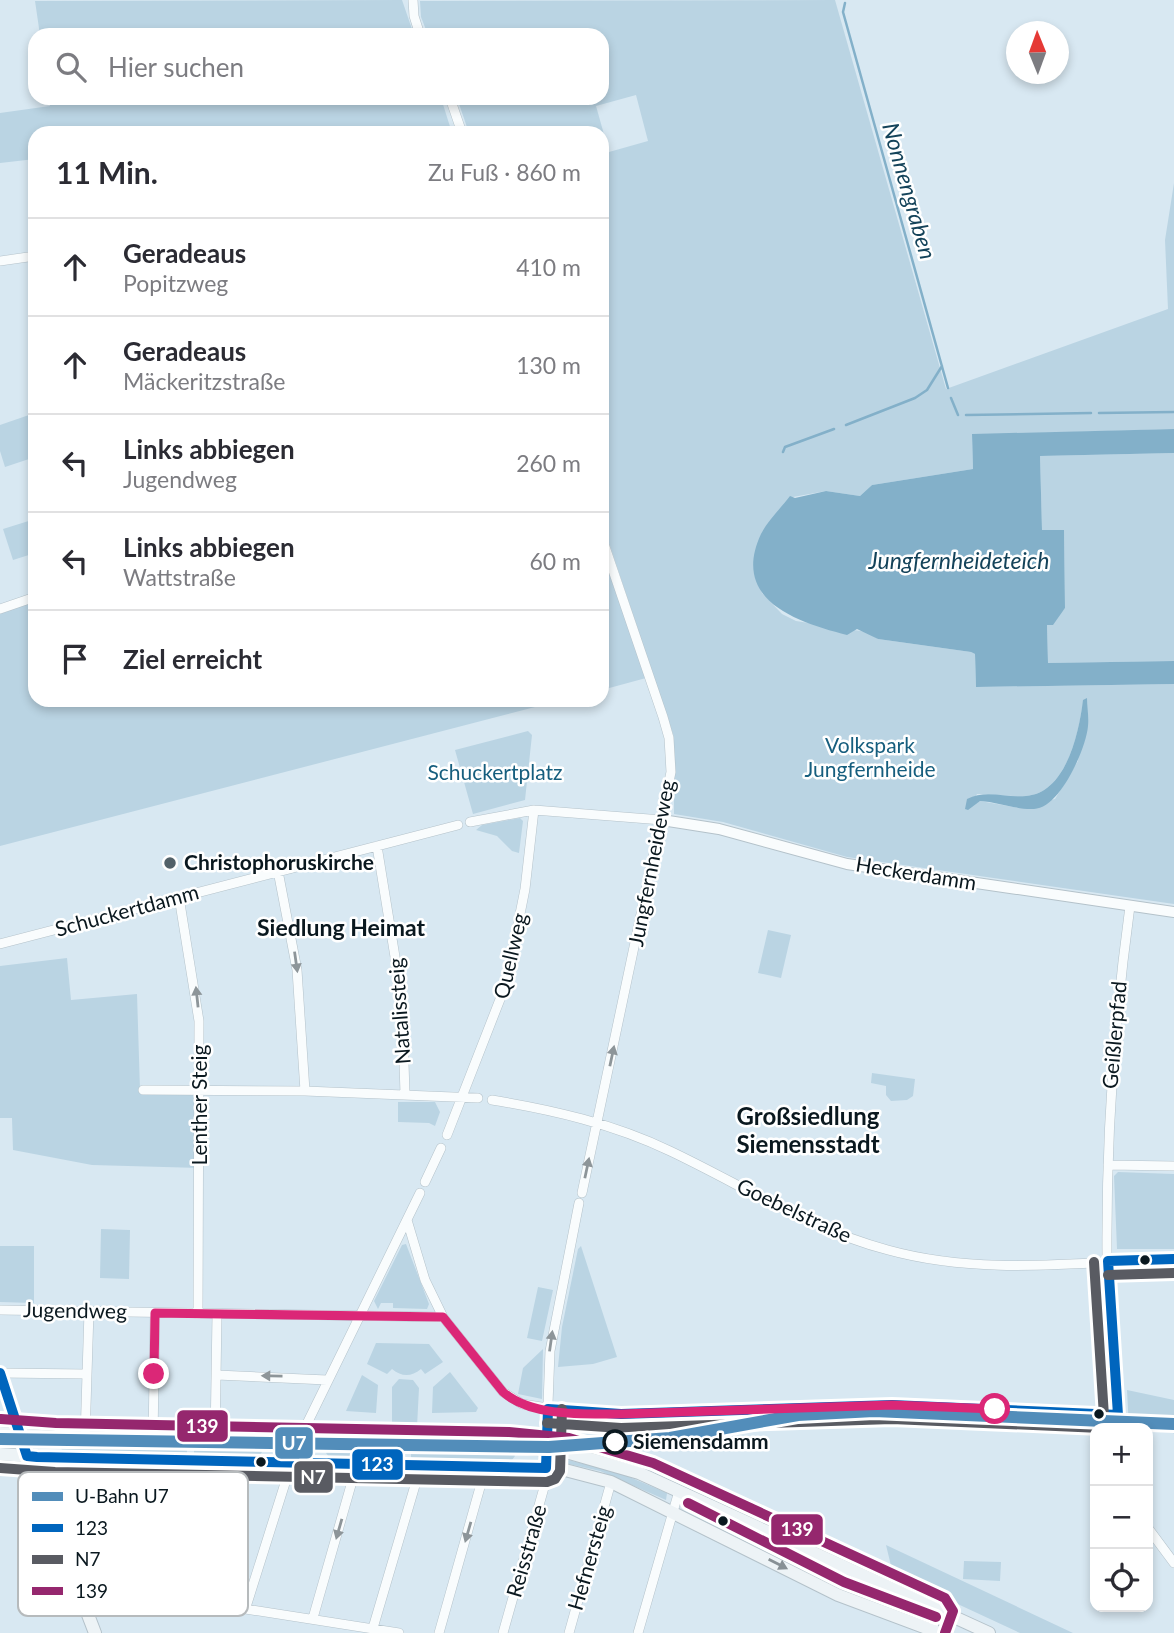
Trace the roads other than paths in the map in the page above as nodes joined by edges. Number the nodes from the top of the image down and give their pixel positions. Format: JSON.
{"nodes":[{"id":1,"x":413,"y":0,"type":"edge"},
{"id":2,"x":418,"y":28,"type":"edge"},
{"id":3,"x":452,"y":105,"type":"edge"},
{"id":4,"x":460,"y":126,"type":"edge"},
{"id":5,"x":28,"y":257,"type":"edge"},
{"id":6,"x":0,"y":261,"type":"edge"},
{"id":7,"x":609,"y":559,"type":"edge"},
{"id":8,"x":28,"y":599,"type":"edge"},
{"id":9,"x":0,"y":609,"type":"edge"},
{"id":10,"x":534,"y":810,"type":"junction"},
{"id":11,"x":662,"y":820,"type":"junction"},
{"id":12,"x":470,"y":821,"type":"dead end"},
{"id":13,"x":458,"y":825,"type":"dead end"},
{"id":14,"x":377,"y":846,"type":"junction"},
{"id":15,"x":278,"y":871,"type":"junction"},
{"id":16,"x":180,"y":897,"type":"junction"},
{"id":17,"x":1130,"y":906,"type":"junction"},
{"id":18,"x":1174,"y":912,"type":"edge"},
{"id":19,"x":0,"y":944,"type":"edge"},
{"id":20,"x":201,"y":1089,"type":"junction"},
{"id":21,"x":143,"y":1090,"type":"dead end"},
{"id":22,"x":304,"y":1091,"type":"junction"},
{"id":23,"x":405,"y":1094,"type":"junction"},
{"id":24,"x":464,"y":1096,"type":"junction"},
{"id":25,"x":478,"y":1098,"type":"dead end"},
{"id":26,"x":492,"y":1100,"type":"dead end"},
{"id":27,"x":597,"y":1123,"type":"junction"},
{"id":28,"x":447,"y":1135,"type":"dead end"},
{"id":29,"x":441,"y":1148,"type":"dead end"},
{"id":30,"x":1108,"y":1165,"type":"junction"},
{"id":31,"x":1174,"y":1166,"type":"edge"},
{"id":32,"x":425,"y":1182,"type":"dead end"},
{"id":33,"x":420,"y":1193,"type":"dead end"},
{"id":34,"x":407,"y":1220,"type":"junction"},
{"id":35,"x":1174,"y":1259,"type":"edge"},
{"id":36,"x":1108,"y":1261,"type":"junction"},
{"id":37,"x":0,"y":1310,"type":"edge"},
{"id":38,"x":89,"y":1311,"type":"junction"},
{"id":39,"x":155,"y":1313,"type":"junction"},
{"id":40,"x":198,"y":1314,"type":"junction"},
{"id":41,"x":217,"y":1315,"type":"junction"},
{"id":42,"x":359,"y":1316,"type":"junction"},
{"id":43,"x":443,"y":1317,"type":"junction"},
{"id":44,"x":0,"y":1373,"type":"edge"},
{"id":45,"x":86,"y":1374,"type":"junction"},
{"id":46,"x":217,"y":1375,"type":"junction"},
{"id":47,"x":327,"y":1380,"type":"junction"},
{"id":48,"x":548,"y":1409,"type":"junction"},
{"id":49,"x":1118,"y":1415,"type":"junction"},
{"id":50,"x":1119,"y":1423,"type":"edge"},
{"id":51,"x":0,"y":1433,"type":"edge"},
{"id":52,"x":19,"y":1435,"type":"junction"},
{"id":53,"x":85,"y":1438,"type":"junction"},
{"id":54,"x":153,"y":1439,"type":"junction"},
{"id":55,"x":215,"y":1440,"type":"junction"},
{"id":56,"x":298,"y":1442,"type":"junction"},
{"id":57,"x":546,"y":1450,"type":"junction"},
{"id":58,"x":0,"y":1454,"type":"edge"},
{"id":59,"x":27,"y":1457,"type":"junction"},
{"id":60,"x":158,"y":1460,"type":"junction"},
{"id":61,"x":221,"y":1461,"type":"junction"},
{"id":62,"x":291,"y":1463,"type":"junction"},
{"id":63,"x":357,"y":1464,"type":"junction"},
{"id":64,"x":421,"y":1465,"type":"junction"},
{"id":65,"x":486,"y":1466,"type":"junction"},
{"id":66,"x":546,"y":1468,"type":"junction"},
{"id":67,"x":33,"y":1472,"type":"edge"},
{"id":68,"x":154,"y":1472,"type":"edge"},
{"id":69,"x":218,"y":1472,"type":"edge"},
{"id":70,"x":611,"y":1482,"type":"junction"},
{"id":71,"x":678,"y":1491,"type":"junction"},
{"id":72,"x":672,"y":1511,"type":"junction"},
{"id":73,"x":1153,"y":1535,"type":"edge"},
{"id":74,"x":1174,"y":1563,"type":"edge"},
{"id":75,"x":248,"y":1601,"type":"edge"},
{"id":76,"x":248,"y":1607,"type":"edge"},
{"id":77,"x":939,"y":1611,"type":"junction"},
{"id":78,"x":88,"y":1616,"type":"edge"},
{"id":79,"x":313,"y":1618,"type":"junction"},
{"id":80,"x":373,"y":1628,"type":"junction"},
{"id":81,"x":934,"y":1632,"type":"edge"},
{"id":82,"x":95,"y":1633,"type":"edge"},
{"id":83,"x":399,"y":1633,"type":"edge"},
{"id":84,"x":439,"y":1633,"type":"edge"},
{"id":85,"x":503,"y":1633,"type":"edge"},
{"id":86,"x":569,"y":1633,"type":"edge"},
{"id":87,"x":638,"y":1633,"type":"edge"},
{"id":88,"x":989,"y":1633,"type":"edge"}],
"edges":[{"from":1,"to":2,"type":"street"},
{"from":3,"to":4,"type":"street"},
{"from":5,"to":6,"type":"street"},
{"from":7,"to":11,"type":"street","name":"Jungfernheideweg"},
{"from":8,"to":9,"type":"street"},
{"from":10,"to":11,"type":"street"},
{"from":10,"to":12,"type":"street"},
{"from":10,"to":24,"type":"street","name":"Quellweg"},
{"from":11,"to":17,"type":"street","name":"Heckerdamm"},
{"from":27,"to":11,"type":"street","name":"Jungfernheideweg","one_way":true},
{"from":13,"to":14,"type":"street","name":"Schuckertdamm"},
{"from":14,"to":15,"type":"street","name":"Schuckertdamm"},
{"from":14,"to":23,"type":"street","name":"Natalissteig"},
{"from":15,"to":16,"type":"street","name":"Schuckertdamm"},
{"from":15,"to":22,"type":"street","one_way":true},
{"from":16,"to":19,"type":"street","name":"Schuckertdamm"},
{"from":20,"to":16,"type":"street","name":"Lenther Steig","one_way":true},
{"from":17,"to":18,"type":"street","name":"Heckerdamm"},
{"from":17,"to":30,"type":"street","name":"Geißlerpfad"},
{"from":20,"to":21,"type":"street"},
{"from":20,"to":22,"type":"street"},
{"from":20,"to":40,"type":"street","name":"Lenther Steig"},
{"from":22,"to":23,"type":"street"},
{"from":23,"to":24,"type":"street"},
{"from":24,"to":25,"type":"street"},
{"from":24,"to":28,"type":"street","name":"Quellweg"},
{"from":26,"to":27,"type":"street","name":"Goebelstraße"},
{"from":27,"to":36,"type":"street","name":"Goebelstraße"},
{"from":48,"to":27,"type":"street","name":"Jungfernheideweg","one_way":true},
{"from":29,"to":32,"type":"street"},
{"from":30,"to":31,"type":"street"},
{"from":30,"to":36,"type":"street","name":"Geißlerpfad"},
{"from":33,"to":34,"type":"street"},
{"from":34,"to":42,"type":"street"},
{"from":34,"to":43,"type":"street"},
{"from":35,"to":36,"type":"street","name":"Goebelstraße"},
{"from":36,"to":49,"type":"street","name":"Geißlerpfad"},
{"from":37,"to":38,"type":"street","name":"Jugendweg"},
{"from":38,"to":39,"type":"street","name":"Jugendweg"},
{"from":38,"to":45,"type":"street"},
{"from":39,"to":40,"type":"street","name":"Jugendweg"},
{"from":39,"to":54,"type":"street"},
{"from":40,"to":41,"type":"street","name":"Jugendweg"},
{"from":41,"to":42,"type":"street","name":"Jugendweg"},
{"from":41,"to":46,"type":"street"},
{"from":42,"to":43,"type":"street","name":"Jugendweg"},
{"from":42,"to":47,"type":"street"},
{"from":43,"to":48,"type":"street"},
{"from":44,"to":45,"type":"street"},
{"from":44,"to":52,"type":"main road"},
{"from":45,"to":53,"type":"street"},
{"from":47,"to":46,"type":"street","one_way":true},
{"from":46,"to":55,"type":"street"},
{"from":47,"to":56,"type":"street"},
{"from":48,"to":49,"type":"street"},
{"from":48,"to":57,"type":"street","name":"Jungfernheideweg"},
{"from":49,"to":50,"type":"street","name":"Geißlerpfad"},
{"from":51,"to":52,"type":"main road"},
{"from":52,"to":53,"type":"main road"},
{"from":52,"to":59,"type":"main road"},
{"from":53,"to":54,"type":"main road"},
{"from":54,"to":55,"type":"main road"},
{"from":55,"to":56,"type":"main road"},
{"from":56,"to":57,"type":"main road"},
{"from":56,"to":62,"type":"street"},
{"from":57,"to":66,"type":"street","name":"Jungfernheideweg"},
{"from":57,"to":71,"type":"main road"},
{"from":58,"to":59,"type":"main road"},
{"from":59,"to":60,"type":"main road"},
{"from":59,"to":67,"type":"main road"},
{"from":60,"to":61,"type":"main road"},
{"from":60,"to":68,"type":"street"},
{"from":61,"to":62,"type":"main road"},
{"from":61,"to":69,"type":"street"},
{"from":62,"to":63,"type":"main road"},
{"from":62,"to":75,"type":"street"},
{"from":63,"to":64,"type":"main road"},
{"from":63,"to":79,"type":"street","one_way":true},
{"from":64,"to":65,"type":"main road"},
{"from":64,"to":80,"type":"street"},
{"from":65,"to":66,"type":"main road"},
{"from":65,"to":84,"type":"street","one_way":true},
{"from":66,"to":70,"type":"main road"},
{"from":66,"to":85,"type":"street","name":"Reisstraße"},
{"from":70,"to":72,"type":"main road"},
{"from":70,"to":86,"type":"street","name":"Hefnersteig"},
{"from":71,"to":72,"type":"street"},
{"from":71,"to":77,"type":"main road"},
{"from":72,"to":81,"type":"main road","one_way":true},
{"from":72,"to":87,"type":"street"},
{"from":73,"to":74,"type":"street"},
{"from":76,"to":79,"type":"street"},
{"from":77,"to":81,"type":"street"},
{"from":77,"to":88,"type":"main road"},
{"from":78,"to":82,"type":"main road"},
{"from":79,"to":80,"type":"street"},
{"from":80,"to":83,"type":"street"}]}
